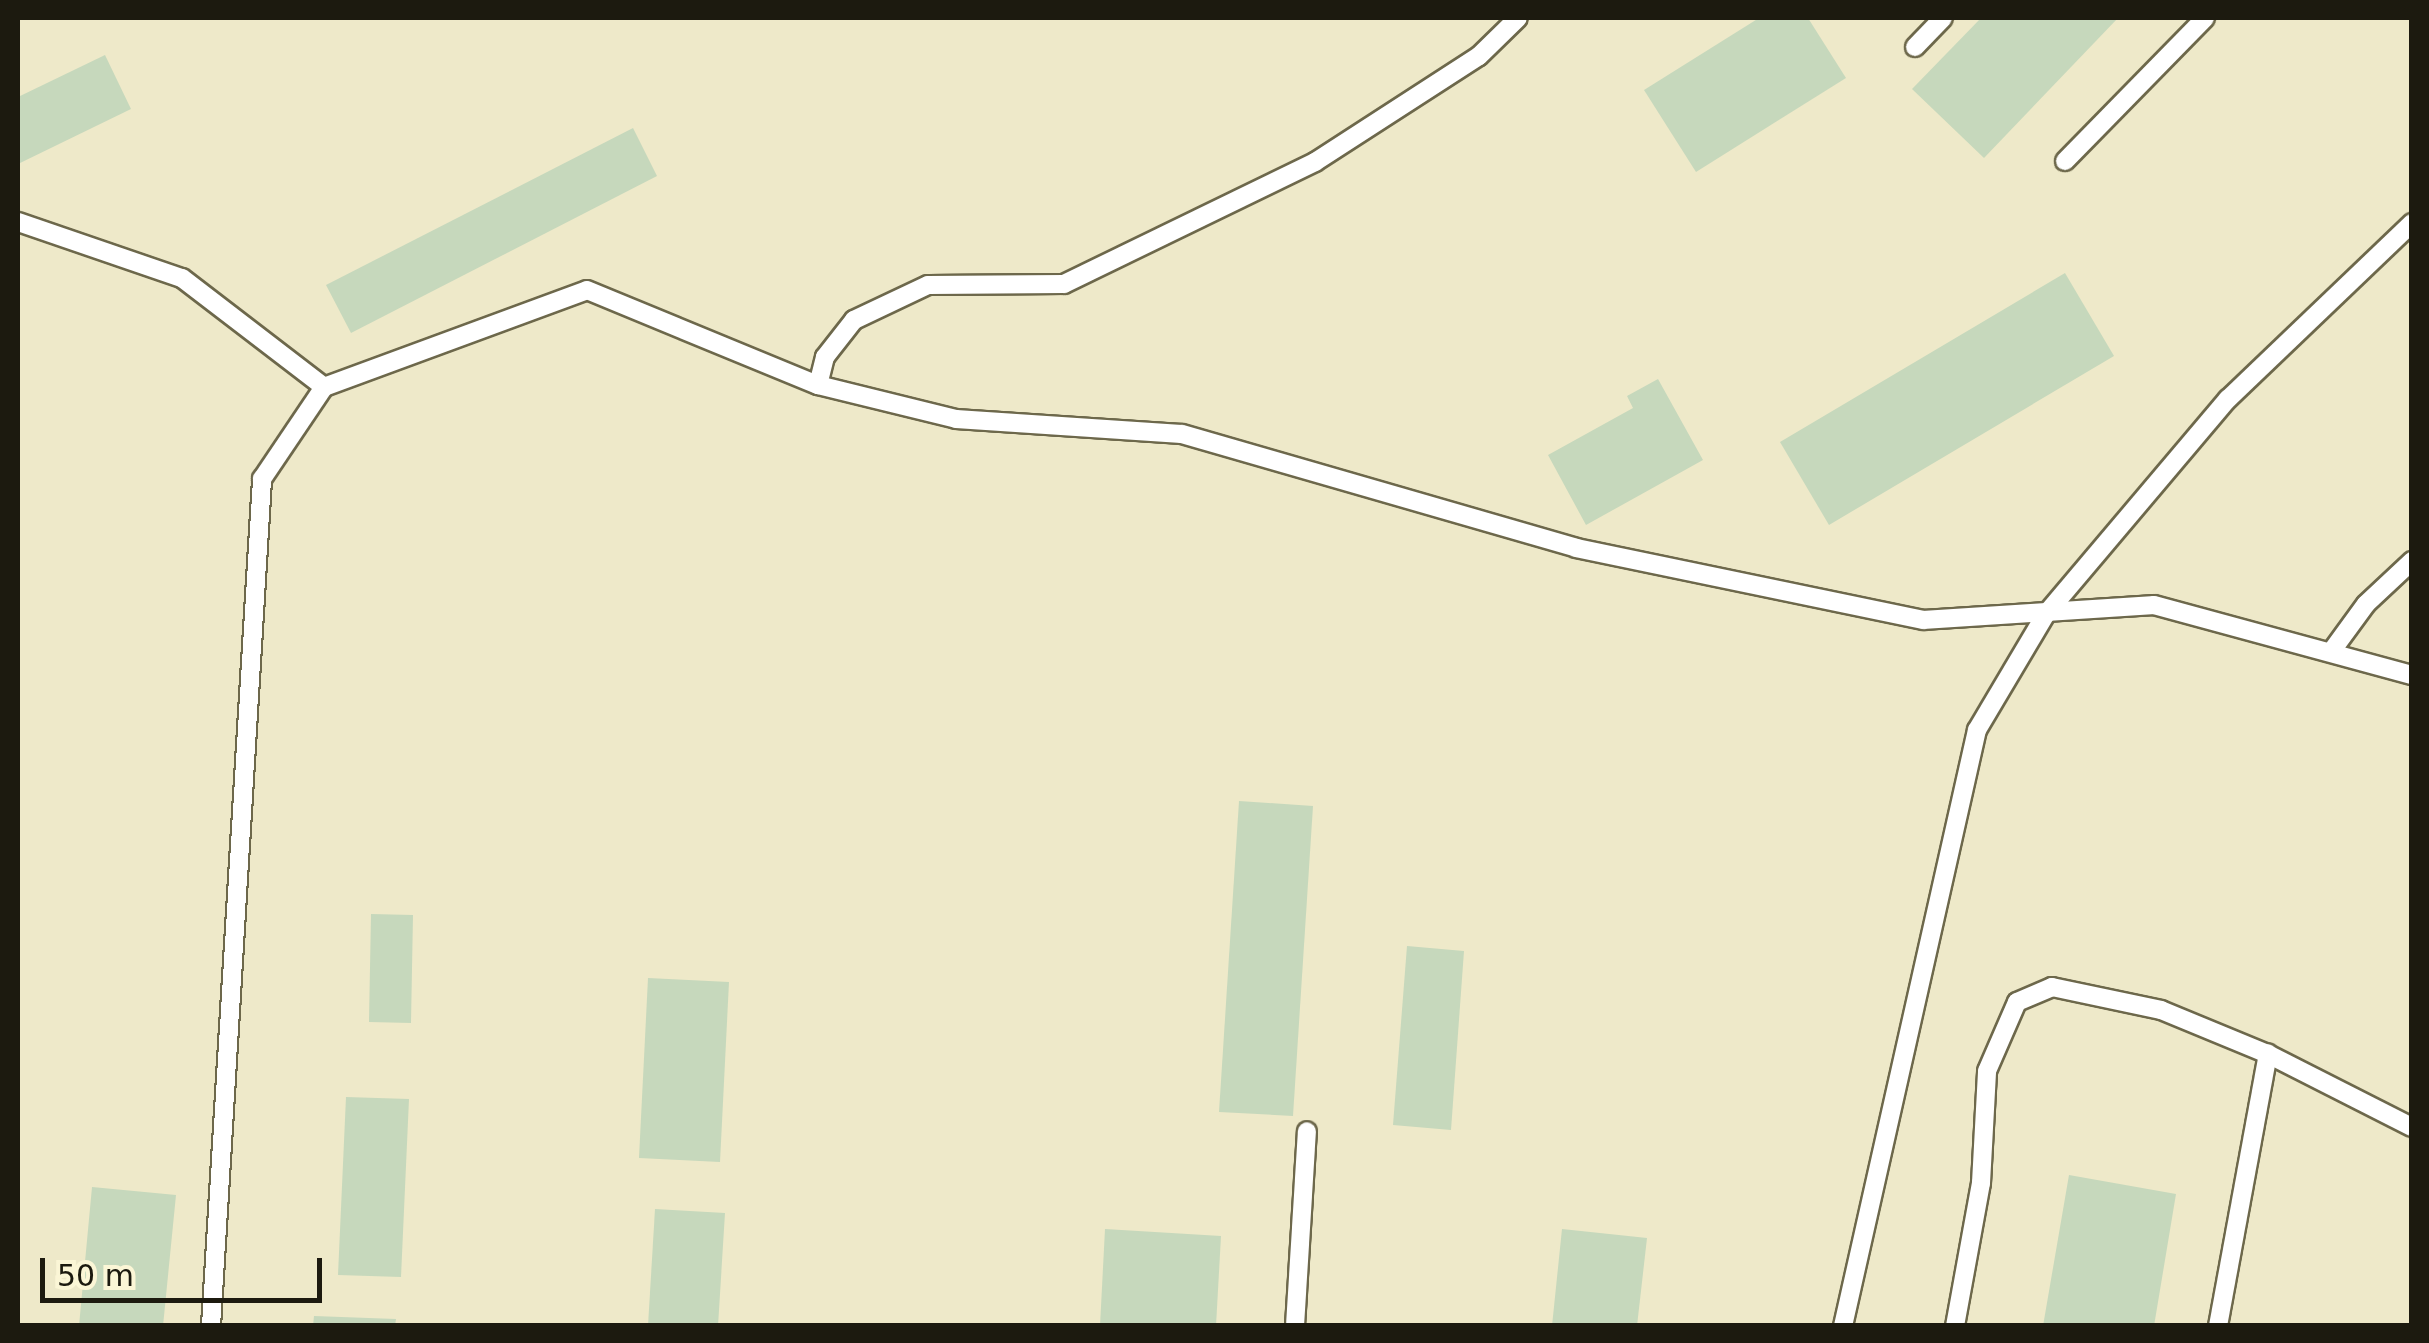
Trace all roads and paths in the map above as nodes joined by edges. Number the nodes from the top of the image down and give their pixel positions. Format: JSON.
{"nodes":[{"id":1,"x":1518,"y":18,"type":"edge"},
{"id":2,"x":1943,"y":18,"type":"edge"},
{"id":3,"x":2205,"y":18,"type":"edge"},
{"id":4,"x":1915,"y":47,"type":"dead end"},
{"id":5,"x":2065,"y":161,"type":"dead end"},
{"id":6,"x":18,"y":222,"type":"edge"},
{"id":7,"x":2412,"y":223,"type":"edge"},
{"id":8,"x":818,"y":386,"type":"junction"},
{"id":9,"x":324,"y":387,"type":"junction"},
{"id":10,"x":2412,"y":560,"type":"edge"},
{"id":11,"x":2046,"y":614,"type":"junction"},
{"id":12,"x":2332,"y":652,"type":"junction"},
{"id":13,"x":2412,"y":675,"type":"edge"},
{"id":14,"x":2268,"y":1054,"type":"junction"},
{"id":15,"x":2412,"y":1127,"type":"edge"},
{"id":16,"x":1307,"y":1131,"type":"dead end"},
{"id":17,"x":211,"y":1326,"type":"edge"},
{"id":18,"x":1296,"y":1326,"type":"edge"},
{"id":19,"x":1842,"y":1326,"type":"edge"},
{"id":20,"x":1955,"y":1326,"type":"edge"},
{"id":21,"x":2218,"y":1326,"type":"edge"}],
"edges":[{"from":1,"to":8,"type":"lane"},
{"from":2,"to":4,"type":"lane"},
{"from":3,"to":5,"type":"lane"},
{"from":6,"to":9,"type":"lane"},
{"from":7,"to":11,"type":"lane"},
{"from":8,"to":9,"type":"lane"},
{"from":8,"to":11,"type":"lane"},
{"from":9,"to":17,"type":"lane"},
{"from":10,"to":12,"type":"lane"},
{"from":11,"to":12,"type":"lane"},
{"from":11,"to":19,"type":"lane"},
{"from":12,"to":13,"type":"lane"},
{"from":14,"to":15,"type":"lane"},
{"from":14,"to":20,"type":"lane"},
{"from":14,"to":21,"type":"lane"},
{"from":16,"to":18,"type":"lane"}]}
